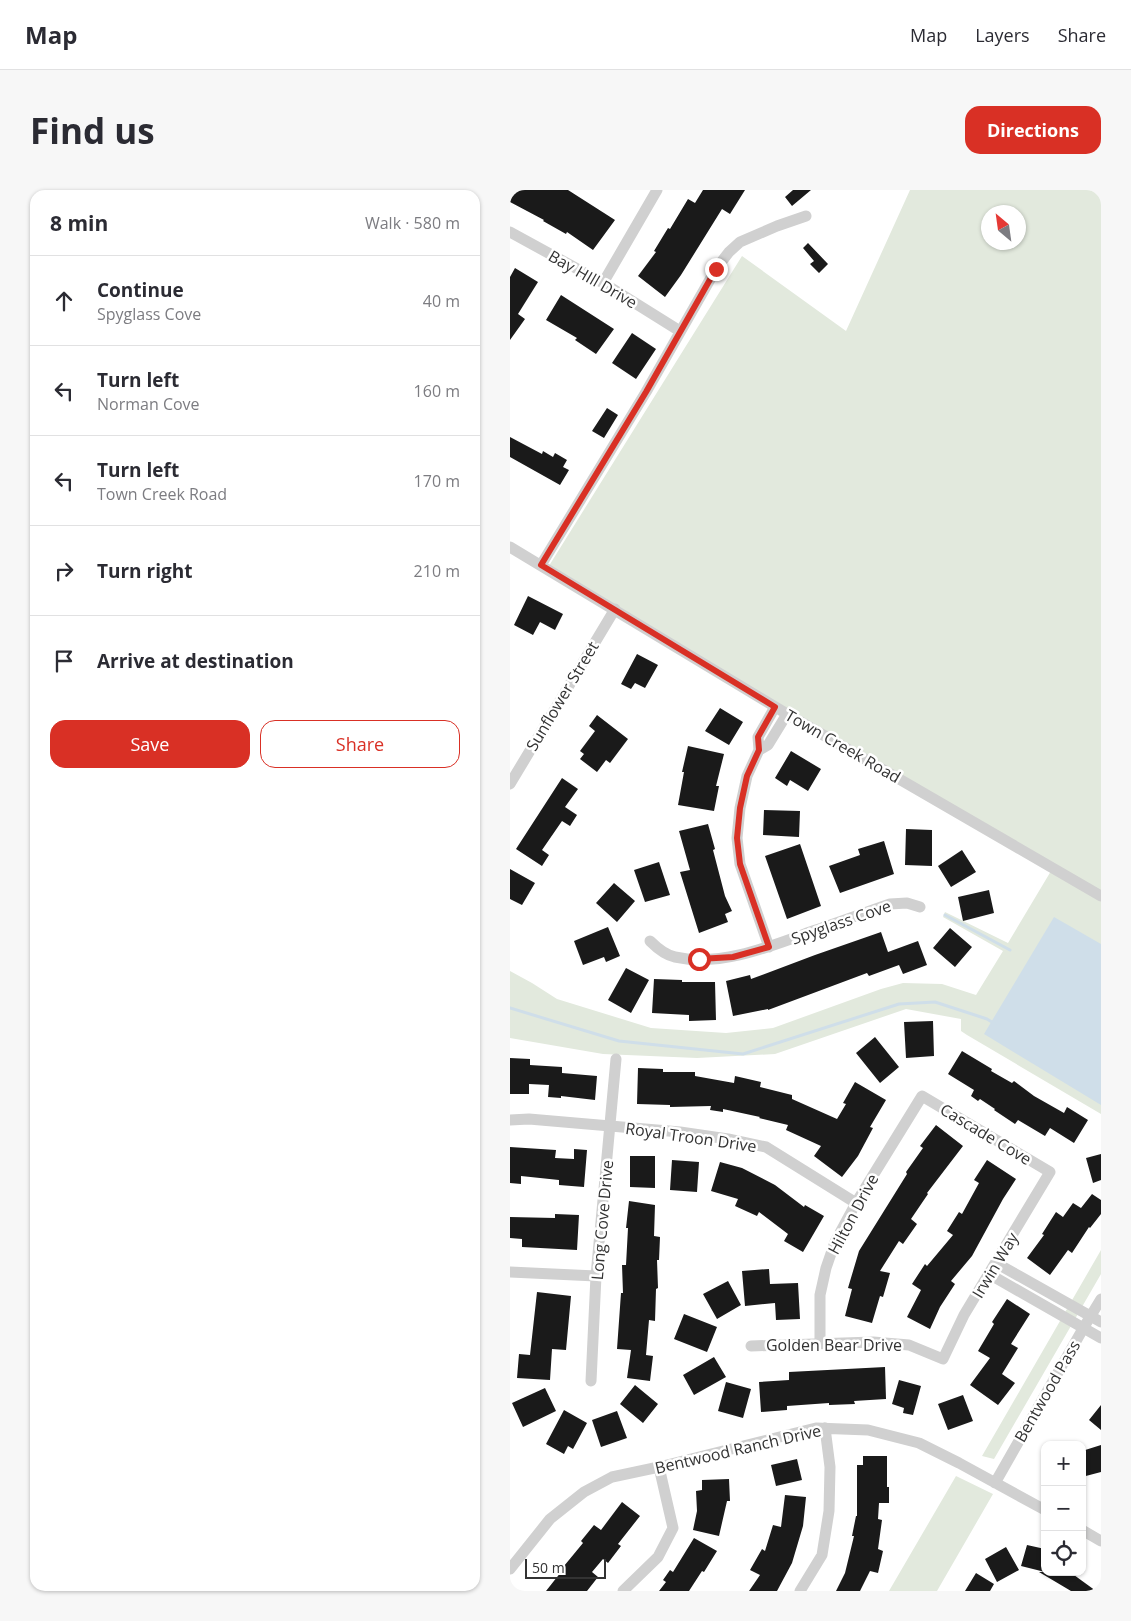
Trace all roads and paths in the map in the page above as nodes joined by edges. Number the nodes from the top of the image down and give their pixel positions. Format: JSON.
{"nodes":[{"id":1,"x":657,"y":190,"type":"edge"},
{"id":2,"x":806,"y":216,"type":"dead end"},
{"id":3,"x":510,"y":232,"type":"edge"},
{"id":4,"x":603,"y":283,"type":"junction"},
{"id":5,"x":675,"y":328,"type":"dead end"},
{"id":6,"x":510,"y":547,"type":"edge"},
{"id":7,"x":541,"y":565,"type":"junction"},
{"id":8,"x":615,"y":609,"type":"junction"},
{"id":9,"x":775,"y":707,"type":"junction"},
{"id":10,"x":787,"y":714,"type":"junction"},
{"id":11,"x":759,"y":750,"type":"junction"},
{"id":12,"x":510,"y":784,"type":"edge"},
{"id":13,"x":1101,"y":896,"type":"edge"},
{"id":14,"x":920,"y":908,"type":"dead end"},
{"id":15,"x":650,"y":941,"type":"dead end"},
{"id":16,"x":769,"y":947,"type":"junction"},
{"id":17,"x":616,"y":1059,"type":"dead end"},
{"id":18,"x":922,"y":1096,"type":"joint"},
{"id":19,"x":510,"y":1120,"type":"edge"},
{"id":20,"x":610,"y":1126,"type":"junction"},
{"id":21,"x":1050,"y":1172,"type":"joint"},
{"id":22,"x":856,"y":1203,"type":"junction"},
{"id":23,"x":996,"y":1263,"type":"junction"},
{"id":24,"x":510,"y":1272,"type":"edge"},
{"id":25,"x":989,"y":1274,"type":"junction"},
{"id":26,"x":596,"y":1276,"type":"junction"},
{"id":27,"x":1101,"y":1299,"type":"edge"},
{"id":28,"x":1096,"y":1319,"type":"edge"},
{"id":29,"x":1084,"y":1327,"type":"junction"},
{"id":30,"x":1101,"y":1338,"type":"edge"},
{"id":31,"x":820,"y":1343,"type":"junction"},
{"id":32,"x":751,"y":1346,"type":"dead end"},
{"id":33,"x":943,"y":1360,"type":"joint"},
{"id":34,"x":591,"y":1381,"type":"dead end"},
{"id":35,"x":826,"y":1428,"type":"junction"},
{"id":36,"x":659,"y":1467,"type":"junction"},
{"id":37,"x":995,"y":1484,"type":"junction"},
{"id":38,"x":1041,"y":1508,"type":"edge"},
{"id":39,"x":1084,"y":1531,"type":"edge"},
{"id":40,"x":1101,"y":1540,"type":"edge"},
{"id":41,"x":510,"y":1569,"type":"edge"},
{"id":42,"x":623,"y":1591,"type":"edge"},
{"id":43,"x":800,"y":1591,"type":"edge"}],
"edges":[{"from":1,"to":4,"type":"street"},
{"from":2,"to":7,"type":"street"},
{"from":3,"to":4,"type":"street","name":"Bay HIll Drive"},
{"from":4,"to":5,"type":"street","name":"Bay HIll Drive"},
{"from":6,"to":7,"type":"street","name":"Town Creek Road"},
{"from":7,"to":8,"type":"street","name":"Town Creek Road"},
{"from":8,"to":9,"type":"street","name":"Town Creek Road"},
{"from":8,"to":12,"type":"street","name":"Sunflower Street"},
{"from":9,"to":10,"type":"street","name":"Town Creek Road"},
{"from":9,"to":11,"type":"street"},
{"from":10,"to":11,"type":"street"},
{"from":10,"to":13,"type":"street","name":"Town Creek Road"},
{"from":11,"to":16,"type":"street"},
{"from":14,"to":16,"type":"street","name":"Spyglass Cove"},
{"from":15,"to":16,"type":"street","name":"Spyglass Cove"},
{"from":17,"to":20,"type":"street","name":"Long Cove Drive"},
{"from":18,"to":21,"type":"street","name":"Cascade Cove"},
{"from":18,"to":22,"type":"street","name":"Hilton Drive"},
{"from":19,"to":20,"type":"street","name":"Royal Troon Drive"},
{"from":20,"to":22,"type":"street","name":"Royal Troon Drive"},
{"from":20,"to":26,"type":"street","name":"Long Cove Drive"},
{"from":21,"to":23,"type":"street","name":"Irwin Way"},
{"from":22,"to":31,"type":"street","name":"Hilton Drive"},
{"from":23,"to":25,"type":"street","name":"Irwin Way"},
{"from":23,"to":28,"type":"street"},
{"from":24,"to":26,"type":"street"},
{"from":25,"to":29,"type":"street"},
{"from":25,"to":33,"type":"street","name":"Irwin Way"},
{"from":26,"to":34,"type":"street","name":"Long Cove Drive"},
{"from":27,"to":28,"type":"street","name":"Bentwood Pass"},
{"from":28,"to":29,"type":"street","name":"Bentwood Pass"},
{"from":29,"to":30,"type":"street"},
{"from":29,"to":37,"type":"street","name":"Bentwood Pass"},
{"from":31,"to":32,"type":"street","name":"Golden Bear Drive"},
{"from":31,"to":33,"type":"street","name":"Golden Bear Drive"},
{"from":35,"to":36,"type":"street","name":"Bentwood Ranch Drive"},
{"from":35,"to":37,"type":"street","name":"Bentwood Ranch Drive"},
{"from":35,"to":43,"type":"street"},
{"from":36,"to":41,"type":"street","name":"Bentwood Ranch Drive"},
{"from":36,"to":42,"type":"street"},
{"from":37,"to":38,"type":"street","name":"Bentwood Ranch Drive"},
{"from":39,"to":40,"type":"street"}]}
